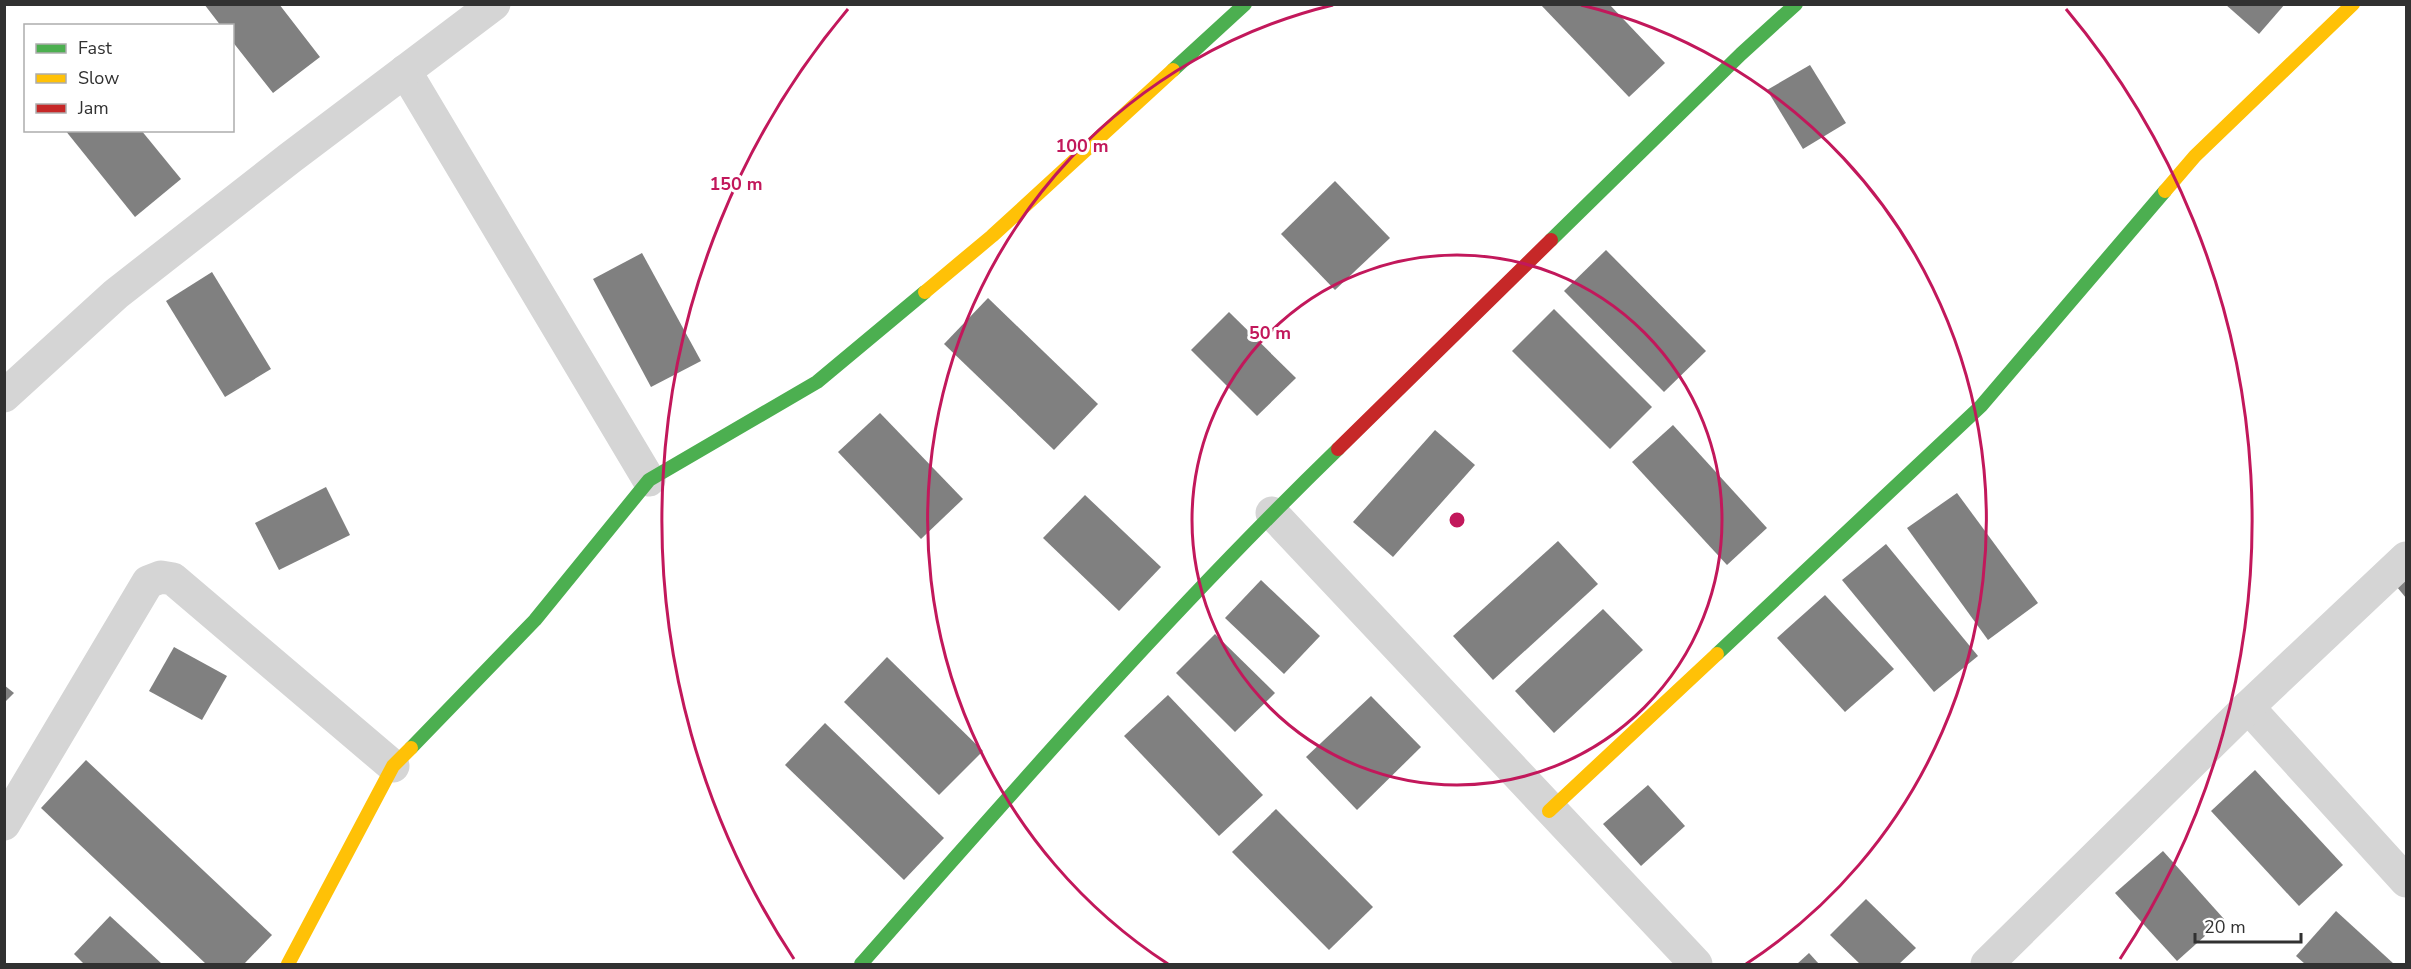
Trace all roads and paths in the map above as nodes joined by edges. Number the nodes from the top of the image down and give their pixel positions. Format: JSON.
{"nodes":[{"id":1,"x":494,"y":4,"type":"edge"},
{"id":2,"x":1245,"y":4,"type":"edge"},
{"id":3,"x":1796,"y":4,"type":"edge"},
{"id":4,"x":2353,"y":4,"type":"edge"},
{"id":5,"x":405,"y":71,"type":"junction"},
{"id":6,"x":4,"y":396,"type":"edge"},
{"id":7,"x":649,"y":480,"type":"junction"},
{"id":8,"x":1272,"y":513,"type":"junction"},
{"id":9,"x":2406,"y":558,"type":"edge"},
{"id":10,"x":2248,"y":707,"type":"junction"},
{"id":11,"x":393,"y":766,"type":"junction"},
{"id":12,"x":1549,"y":811,"type":"junction"},
{"id":13,"x":4,"y":824,"type":"edge"},
{"id":14,"x":2406,"y":881,"type":"edge"},
{"id":15,"x":288,"y":964,"type":"edge"},
{"id":16,"x":861,"y":964,"type":"edge"},
{"id":17,"x":1696,"y":964,"type":"edge"},
{"id":18,"x":1987,"y":964,"type":"edge"}],
"edges":[{"from":1,"to":5,"type":"street"},
{"from":2,"to":7,"type":"street"},
{"from":3,"to":8,"type":"street"},
{"from":4,"to":12,"type":"street"},
{"from":5,"to":6,"type":"street"},
{"from":5,"to":7,"type":"street"},
{"from":7,"to":11,"type":"street"},
{"from":8,"to":12,"type":"street"},
{"from":8,"to":16,"type":"street"},
{"from":9,"to":10,"type":"street"},
{"from":10,"to":14,"type":"street"},
{"from":10,"to":18,"type":"street"},
{"from":11,"to":13,"type":"street"},
{"from":11,"to":15,"type":"street"},
{"from":12,"to":17,"type":"street"}]}
